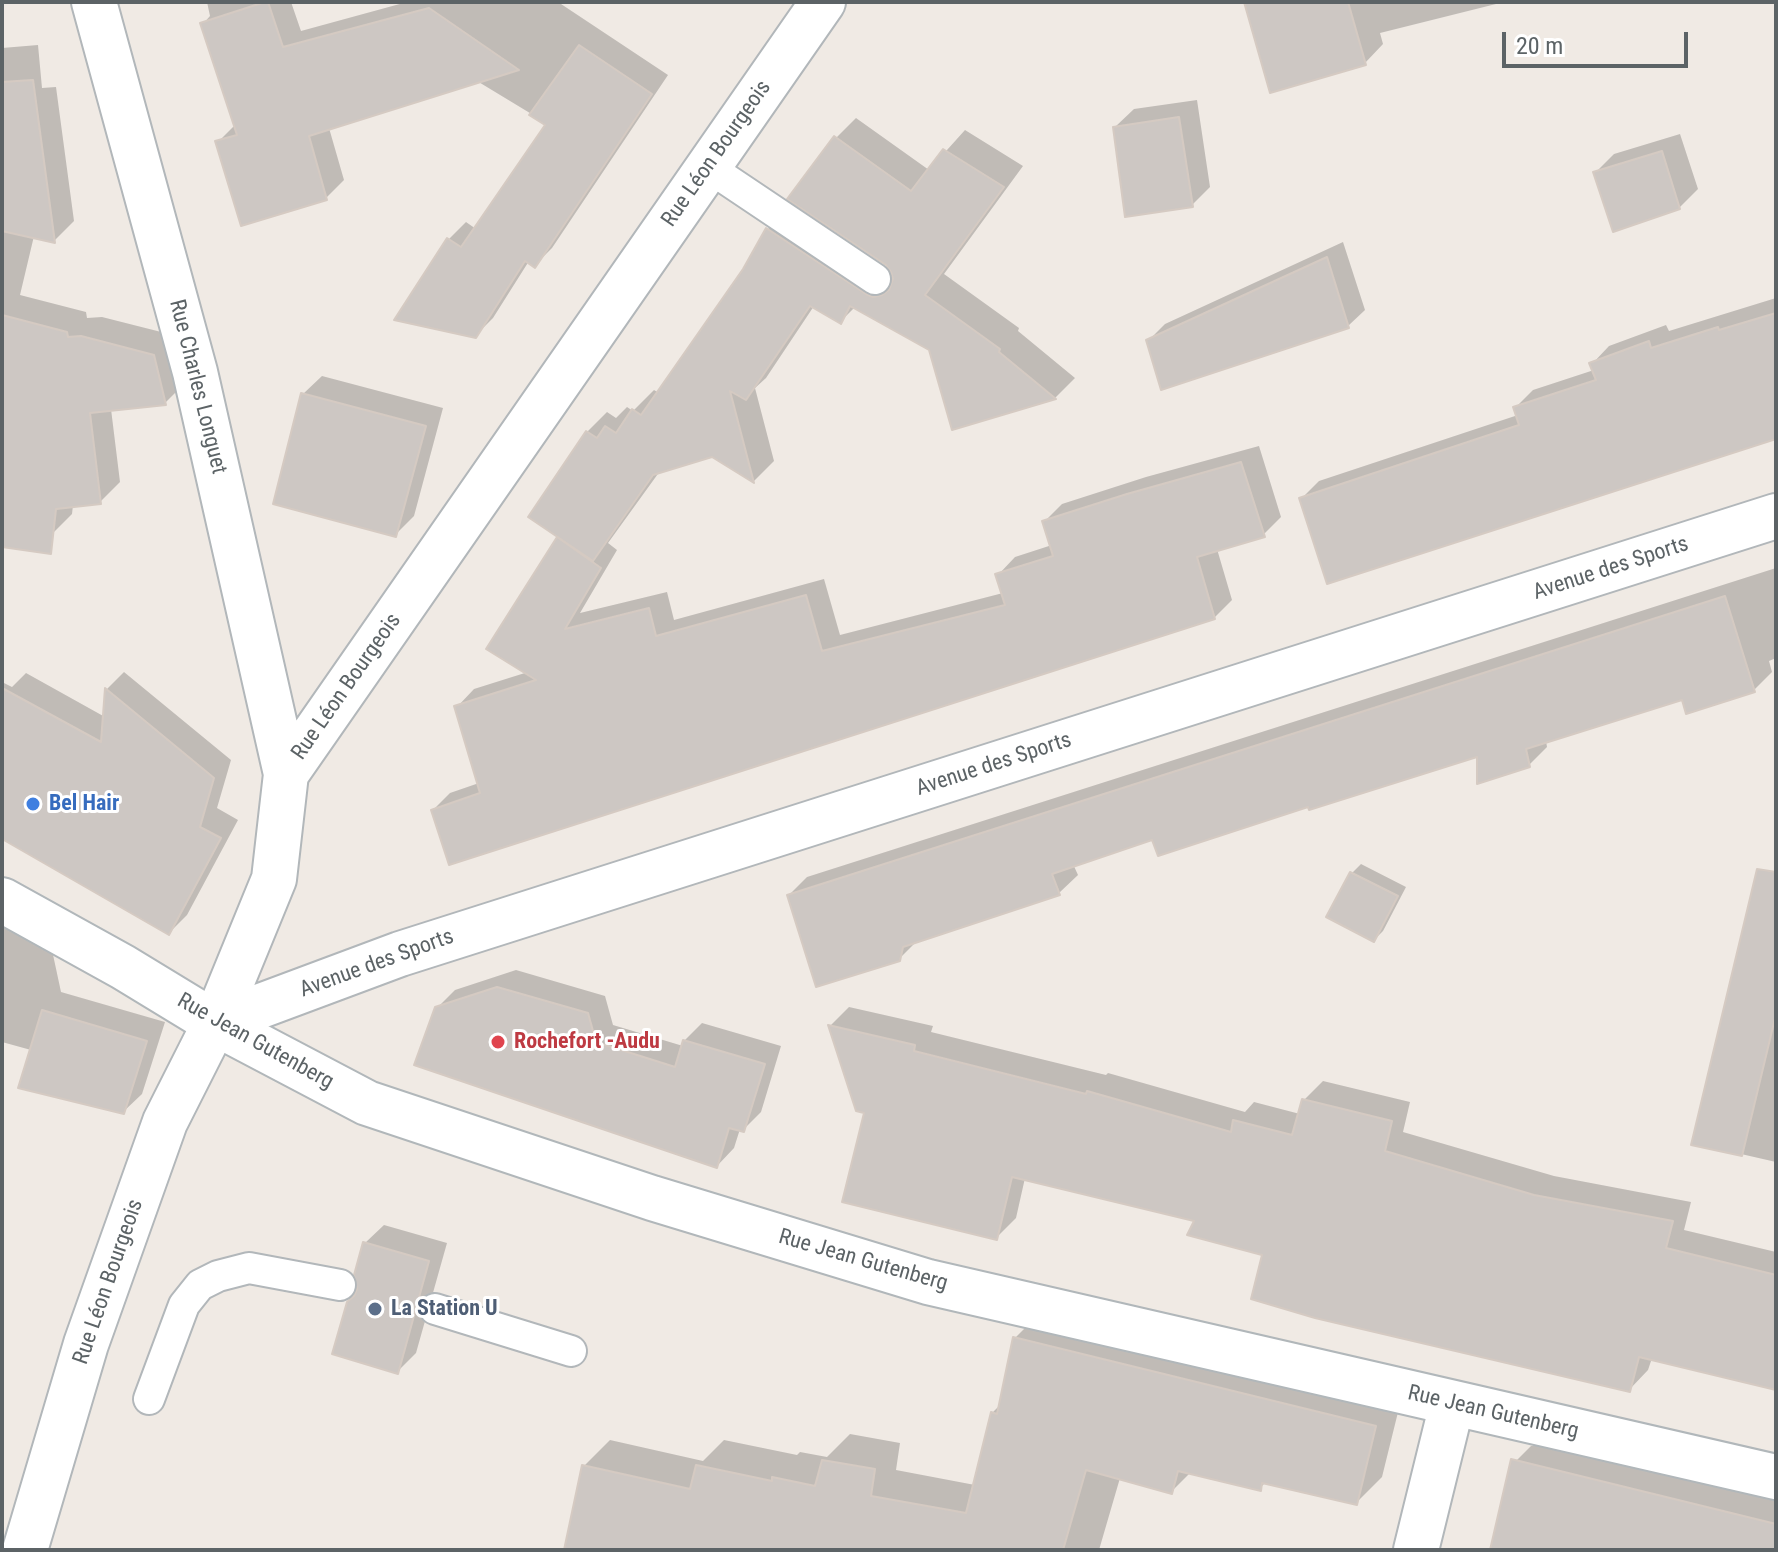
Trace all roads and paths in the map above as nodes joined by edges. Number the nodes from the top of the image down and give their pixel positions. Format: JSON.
{"nodes":[{"id":1,"x":94,"y":2,"type":"edge"},
{"id":2,"x":823,"y":2,"type":"edge"},
{"id":3,"x":708,"y":167,"type":"junction"},
{"id":4,"x":875,"y":279,"type":"dead end"},
{"id":5,"x":1776,"y":516,"type":"edge"},
{"id":6,"x":286,"y":774,"type":"junction"},
{"id":7,"x":2,"y":900,"type":"edge"},
{"id":8,"x":215,"y":1023,"type":"junction"},
{"id":9,"x":340,"y":1285,"type":"dead end"},
{"id":10,"x":435,"y":1309,"type":"dead end"},
{"id":11,"x":571,"y":1351,"type":"dead end"},
{"id":12,"x":149,"y":1399,"type":"dead end"},
{"id":13,"x":1452,"y":1404,"type":"junction"},
{"id":14,"x":1776,"y":1477,"type":"edge"},
{"id":15,"x":18,"y":1543,"type":"edge"},
{"id":16,"x":1416,"y":1550,"type":"edge"}],
"edges":[{"from":1,"to":6,"type":"street","name":"Rue Charles Longuet"},
{"from":2,"to":3,"type":"street","name":"Rue Léon Bourgeois"},
{"from":3,"to":4,"type":"lane"},
{"from":3,"to":6,"type":"street","name":"Rue Léon Bourgeois"},
{"from":5,"to":8,"type":"street","name":"Avenue des Sports"},
{"from":6,"to":8,"type":"street","name":"Rue Léon Bourgeois"},
{"from":7,"to":8,"type":"street","name":"Rue Jean Gutenberg"},
{"from":8,"to":13,"type":"street","name":"Rue Jean Gutenberg"},
{"from":8,"to":15,"type":"street","name":"Rue Léon Bourgeois"},
{"from":9,"to":12,"type":"lane"},
{"from":10,"to":11,"type":"lane"},
{"from":13,"to":14,"type":"street","name":"Rue Jean Gutenberg"},
{"from":13,"to":16,"type":"street"}]}
